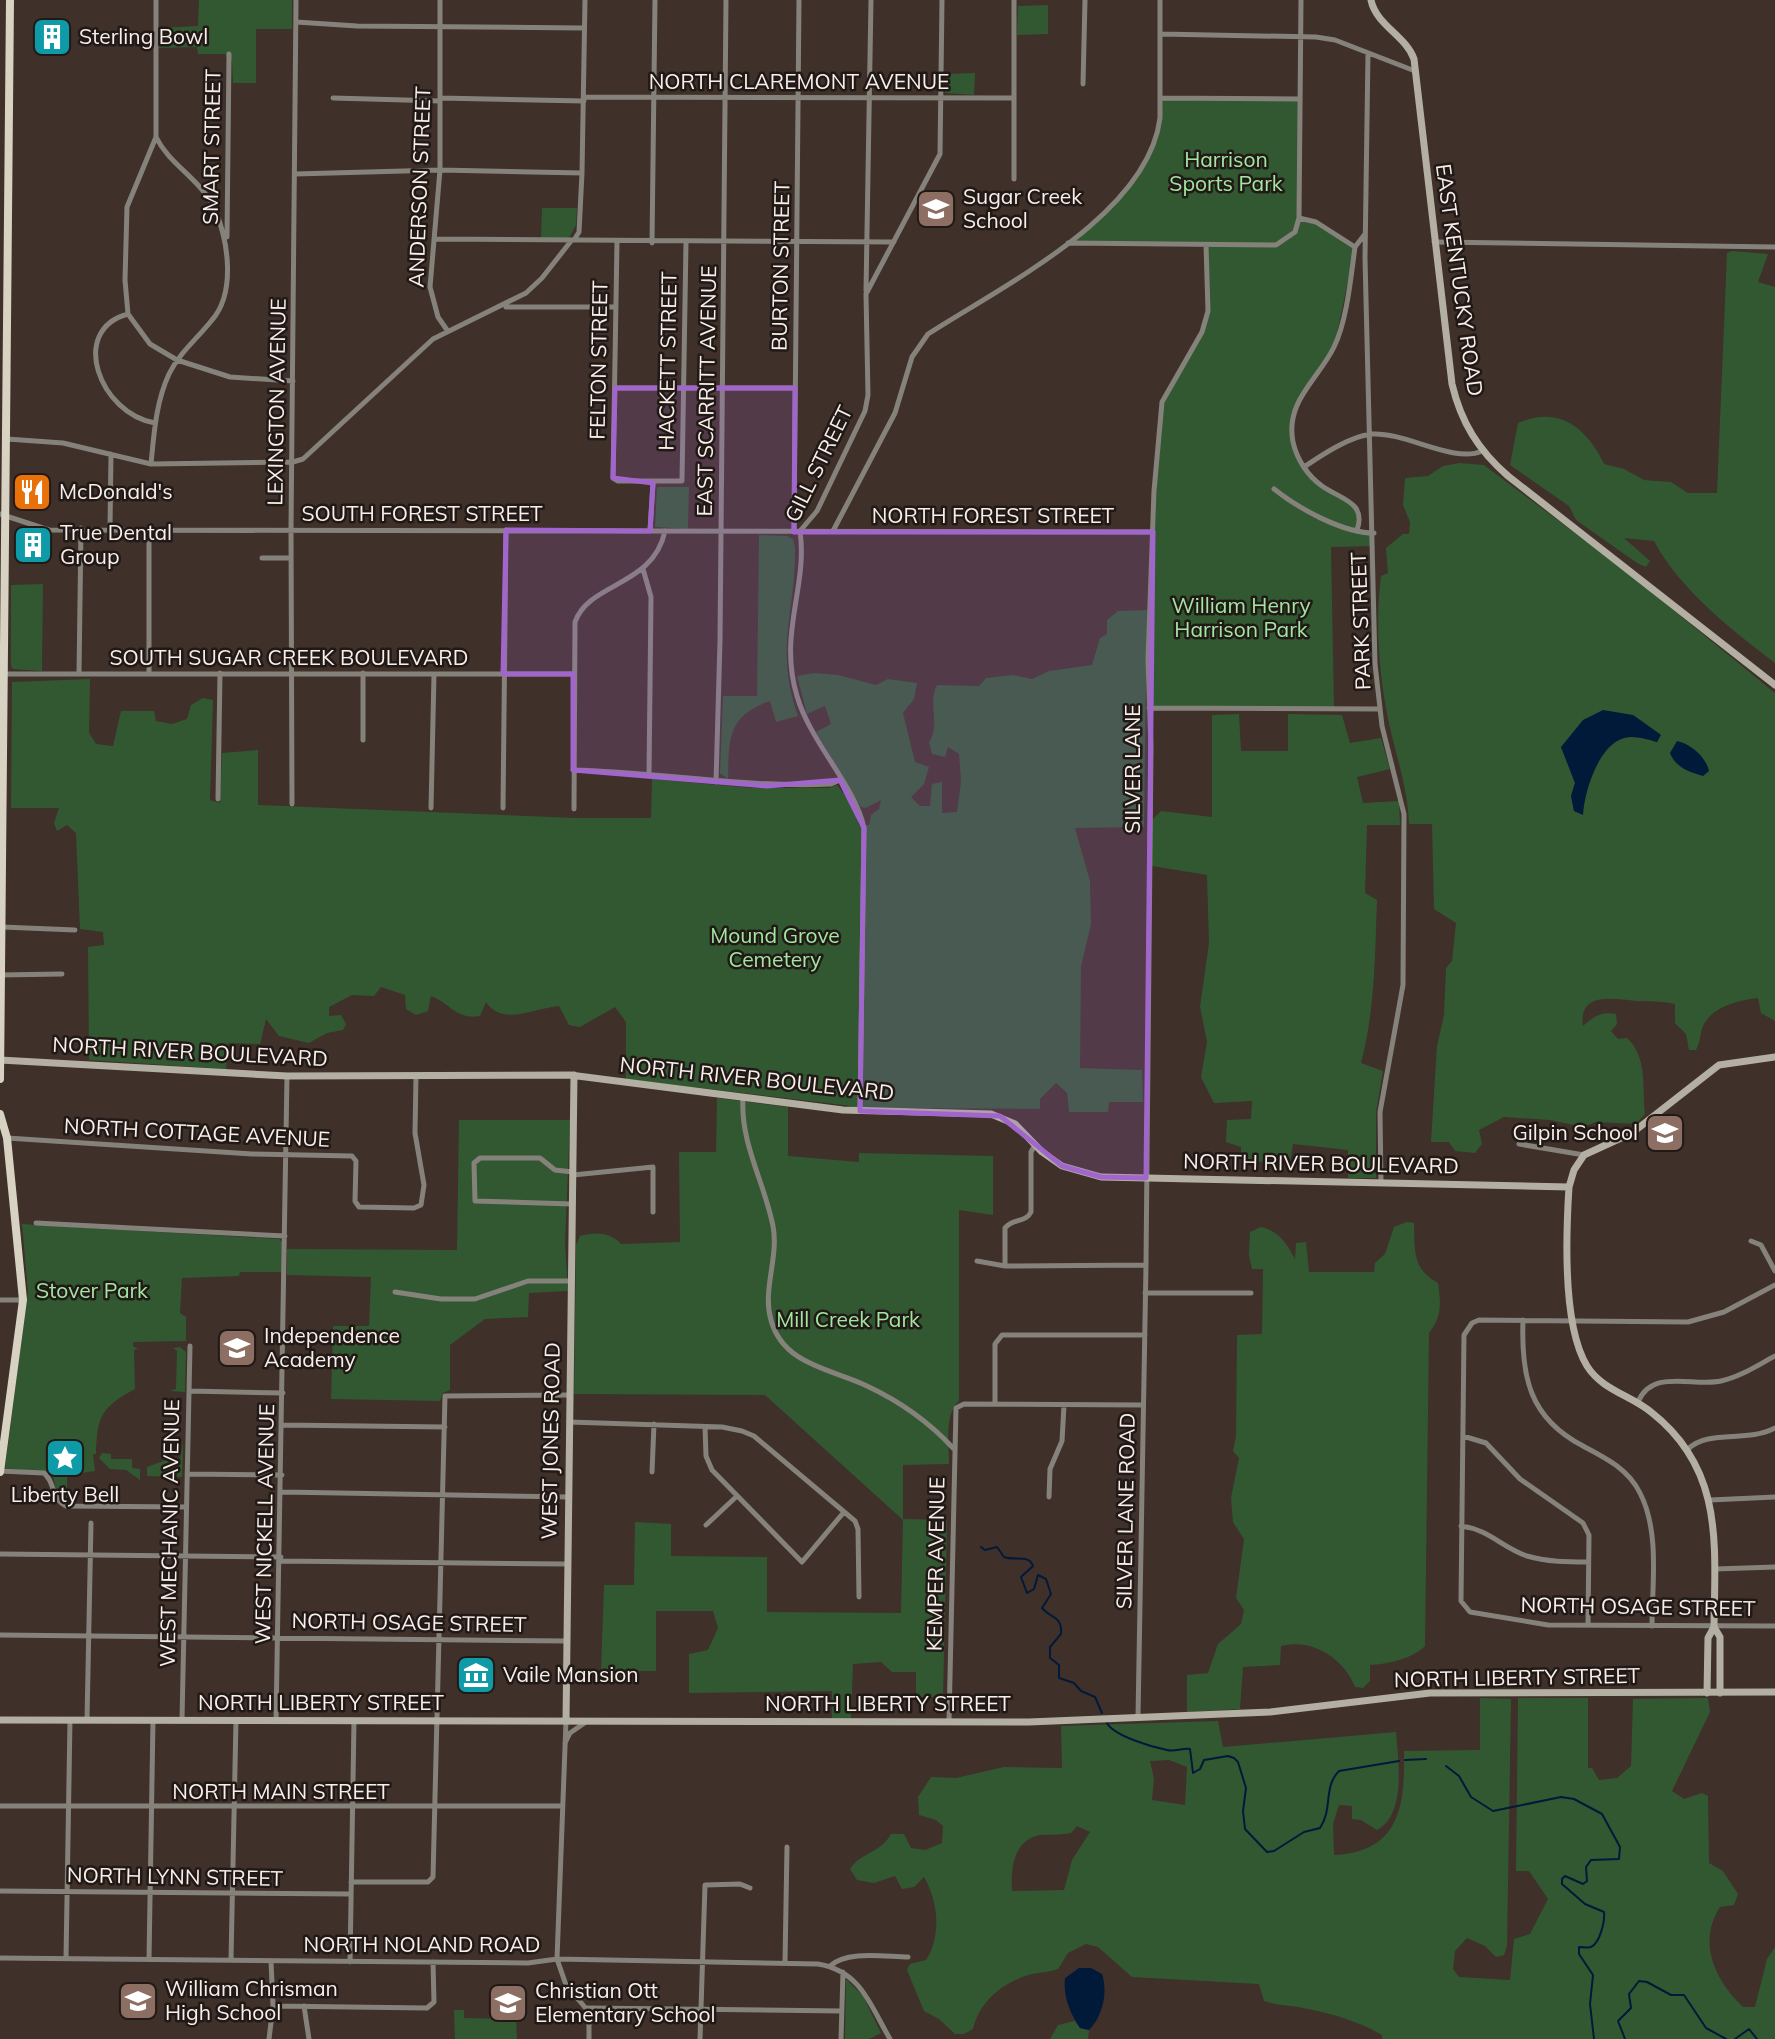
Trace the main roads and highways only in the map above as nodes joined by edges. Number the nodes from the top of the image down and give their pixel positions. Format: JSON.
{"nodes":[{"id":1,"x":10,"y":0,"type":"edge"},
{"id":2,"x":1371,"y":0,"type":"edge"},
{"id":3,"x":3,"y":514,"type":"edge"},
{"id":4,"x":2,"y":589,"type":"edge"},
{"id":5,"x":1775,"y":685,"type":"edge"},
{"id":6,"x":2,"y":807,"type":"edge"},
{"id":7,"x":2,"y":927,"type":"edge"},
{"id":8,"x":1,"y":975,"type":"edge"},
{"id":9,"x":1775,"y":1057,"type":"edge"},
{"id":10,"x":0,"y":1060,"type":"edge"},
{"id":11,"x":574,"y":1076,"type":"junction"},
{"id":12,"x":0,"y":1079,"type":"edge"},
{"id":13,"x":0,"y":1114,"type":"edge"},
{"id":14,"x":1569,"y":1187,"type":"junction"},
{"id":15,"x":0,"y":1472,"type":"edge"},
{"id":16,"x":1714,"y":1626,"type":"junction"},
{"id":17,"x":1775,"y":1692,"type":"edge"},
{"id":18,"x":1707,"y":1693,"type":"junction"},
{"id":19,"x":1720,"y":1693,"type":"junction"},
{"id":20,"x":0,"y":1720,"type":"edge"},
{"id":21,"x":566,"y":1721,"type":"junction"}],
"edges":[{"from":1,"to":3,"type":"main road"},
{"from":2,"to":5,"type":"main road","name":"EAST KENTUCKY ROAD"},
{"from":3,"to":4,"type":"main road"},
{"from":4,"to":6,"type":"main road"},
{"from":6,"to":7,"type":"main road"},
{"from":7,"to":8,"type":"main road"},
{"from":8,"to":10,"type":"main road"},
{"from":9,"to":14,"type":"main road"},
{"from":10,"to":11,"type":"main road","name":"NORTH RIVER BOULEVARD"},
{"from":10,"to":12,"type":"main road"},
{"from":11,"to":14,"type":"main road","name":"NORTH RIVER BOULEVARD"},
{"from":11,"to":21,"type":"main road","name":"WEST JONES ROAD"},
{"from":13,"to":15,"type":"main road"},
{"from":14,"to":16,"type":"main road"},
{"from":16,"to":18,"type":"main road"},
{"from":16,"to":19,"type":"main road"},
{"from":17,"to":19,"type":"main road","name":"NORTH LIBERTY STREET"},
{"from":18,"to":19,"type":"main road","name":"NORTH LIBERTY STREET"},
{"from":18,"to":21,"type":"main road","name":"NORTH LIBERTY STREET"},
{"from":20,"to":21,"type":"main road","name":"NORTH LIBERTY STREET"}]}
